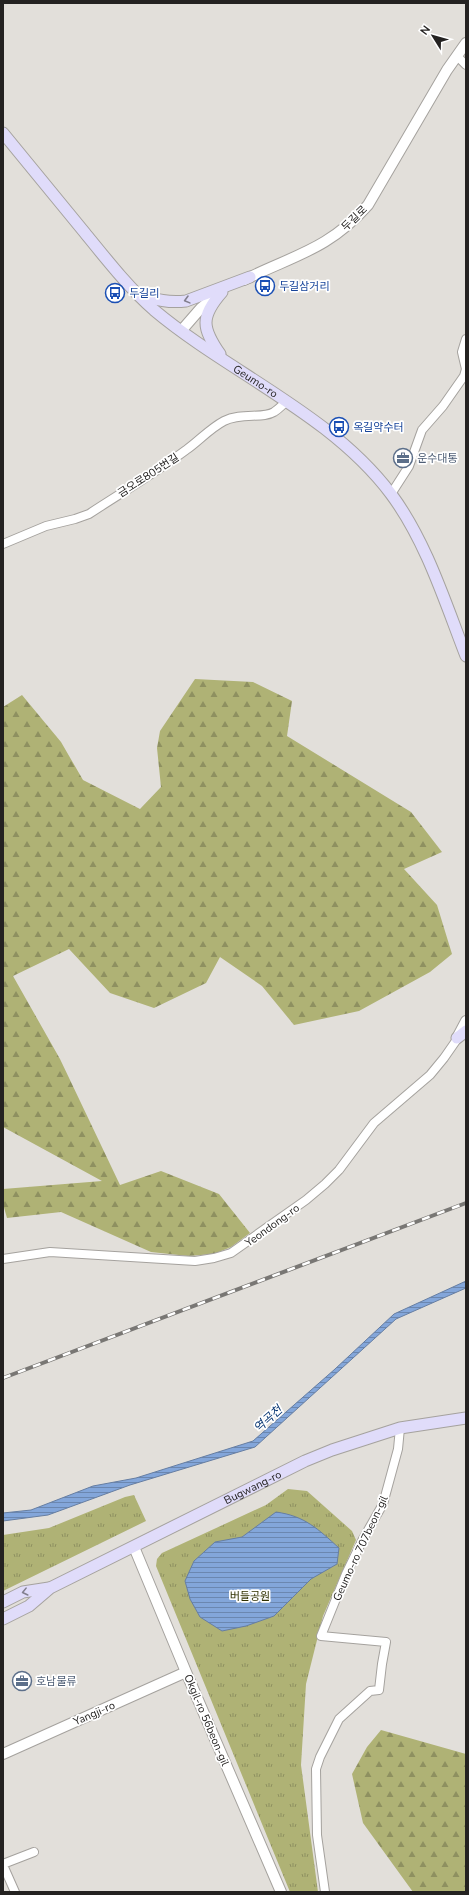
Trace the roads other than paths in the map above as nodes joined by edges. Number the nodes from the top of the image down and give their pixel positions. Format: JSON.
{"nodes":[{"id":1,"x":466,"y":43,"type":"edge"},
{"id":2,"x":457,"y":56,"type":"junction"},
{"id":3,"x":466,"y":65,"type":"edge"},
{"id":4,"x":3,"y":133,"type":"edge"},
{"id":5,"x":250,"y":277,"type":"junction"},
{"id":6,"x":222,"y":292,"type":"junction"},
{"id":7,"x":137,"y":294,"type":"junction"},
{"id":8,"x":181,"y":331,"type":"junction"},
{"id":9,"x":466,"y":339,"type":"edge"},
{"id":10,"x":224,"y":360,"type":"junction"},
{"id":11,"x":286,"y":402,"type":"junction"},
{"id":12,"x":390,"y":494,"type":"junction"},
{"id":13,"x":3,"y":544,"type":"edge"},
{"id":14,"x":466,"y":656,"type":"edge"},
{"id":15,"x":466,"y":1021,"type":"edge"},
{"id":16,"x":466,"y":1027,"type":"edge"},
{"id":17,"x":462,"y":1035,"type":"edge"},
{"id":18,"x":3,"y":1259,"type":"edge"},
{"id":19,"x":466,"y":1418,"type":"edge"},
{"id":20,"x":400,"y":1428,"type":"junction"},
{"id":21,"x":134,"y":1547,"type":"junction"},
{"id":22,"x":50,"y":1588,"type":"junction"},
{"id":23,"x":3,"y":1602,"type":"edge"},
{"id":24,"x":3,"y":1619,"type":"edge"},
{"id":25,"x":186,"y":1672,"type":"junction"},
{"id":26,"x":3,"y":1754,"type":"edge"},
{"id":27,"x":34,"y":1852,"type":"dead end"},
{"id":28,"x":3,"y":1864,"type":"edge"},
{"id":29,"x":15,"y":1892,"type":"edge"},
{"id":30,"x":281,"y":1892,"type":"edge"},
{"id":31,"x":325,"y":1892,"type":"edge"}],
"edges":[{"from":1,"to":2,"type":"street","name":"두길로"},
{"from":2,"to":3,"type":"street"},
{"from":2,"to":5,"type":"street","name":"두길로"},
{"from":4,"to":7,"type":"main road","name":"Geumo-ro"},
{"from":5,"to":6,"type":"street","name":"두길로"},
{"from":5,"to":7,"type":"main road","one_way":true},
{"from":6,"to":8,"type":"street","name":"두길로"},
{"from":6,"to":10,"type":"main road"},
{"from":7,"to":8,"type":"main road","name":"Geumo-ro"},
{"from":8,"to":10,"type":"main road","name":"Geumo-ro"},
{"from":9,"to":12,"type":"street"},
{"from":10,"to":11,"type":"main road","name":"Geumo-ro"},
{"from":11,"to":12,"type":"main road","name":"Geumo-ro"},
{"from":11,"to":13,"type":"street","name":"금오로805번길"},
{"from":12,"to":14,"type":"main road","name":"Geumo-ro"},
{"from":15,"to":17,"type":"street"},
{"from":16,"to":17,"type":"street","name":"Yeondong-ro"},
{"from":17,"to":18,"type":"street","name":"Yeondong-ro"},
{"from":19,"to":20,"type":"main road","name":"Bugwang-ro"},
{"from":20,"to":21,"type":"main road","name":"Bugwang-ro"},
{"from":20,"to":31,"type":"street","name":"Geumo-ro 707beon-gil"},
{"from":21,"to":22,"type":"main road","name":"Bugwang-ro"},
{"from":21,"to":25,"type":"street","name":"Okgil-ro 56beon-gil"},
{"from":22,"to":23,"type":"main road","name":"Bugwang-ro","one_way":true},
{"from":22,"to":24,"type":"main road","name":"Bugwang-ro"},
{"from":25,"to":26,"type":"street","name":"Yangji-ro"},
{"from":25,"to":30,"type":"street","name":"Okgil-ro 56beon-gil"},
{"from":27,"to":28,"type":"street"},
{"from":28,"to":29,"type":"street"}]}
